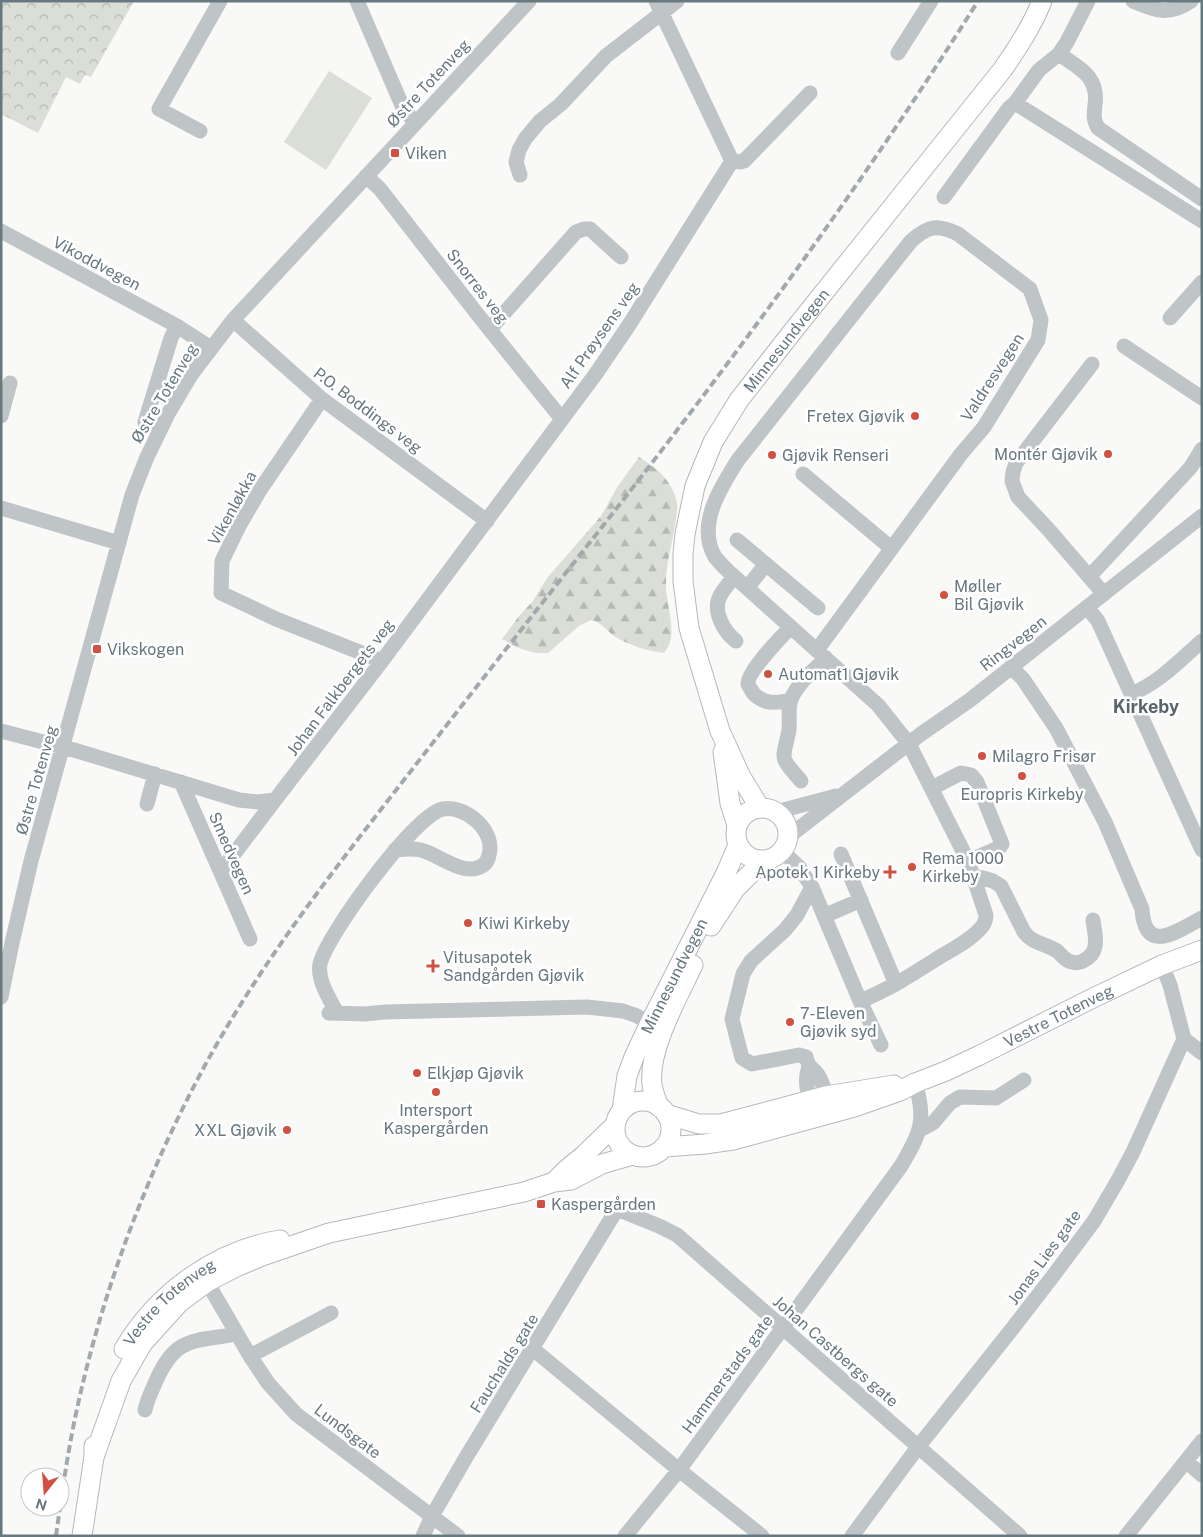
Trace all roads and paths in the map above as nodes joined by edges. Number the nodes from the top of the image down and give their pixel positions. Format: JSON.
{"nodes":[{"id":1,"x":220,"y":1,"type":"edge"},
{"id":2,"x":357,"y":1,"type":"edge"},
{"id":3,"x":529,"y":1,"type":"edge"},
{"id":4,"x":677,"y":1,"type":"edge"},
{"id":5,"x":930,"y":1,"type":"edge"},
{"id":6,"x":1042,"y":1,"type":"edge"},
{"id":7,"x":1088,"y":1,"type":"edge"},
{"id":8,"x":1133,"y":1,"type":"edge"},
{"id":9,"x":1191,"y":1,"type":"edge"},
{"id":10,"x":659,"y":6,"type":"edge"},
{"id":11,"x":898,"y":53,"type":"dead end"},
{"id":12,"x":1059,"y":54,"type":"junction"},
{"id":13,"x":810,"y":92,"type":"dead end"},
{"id":14,"x":1014,"y":103,"type":"junction"},
{"id":15,"x":415,"y":122,"type":"junction"},
{"id":16,"x":200,"y":131,"type":"dead end"},
{"id":17,"x":732,"y":161,"type":"junction"},
{"id":18,"x":366,"y":176,"type":"junction"},
{"id":19,"x":520,"y":176,"type":"dead end"},
{"id":20,"x":944,"y":197,"type":"dead end"},
{"id":21,"x":1202,"y":199,"type":"edge"},
{"id":22,"x":1202,"y":221,"type":"edge"},
{"id":23,"x":1,"y":230,"type":"edge"},
{"id":24,"x":621,"y":257,"type":"dead end"},
{"id":25,"x":1202,"y":282,"type":"edge"},
{"id":26,"x":1170,"y":318,"type":"dead end"},
{"id":27,"x":234,"y":320,"type":"junction"},
{"id":28,"x":177,"y":326,"type":"junction"},
{"id":29,"x":490,"y":329,"type":"junction"},
{"id":30,"x":1124,"y":346,"type":"dead end"},
{"id":31,"x":211,"y":348,"type":"junction"},
{"id":32,"x":1092,"y":364,"type":"dead end"},
{"id":33,"x":10,"y":383,"type":"dead end"},
{"id":34,"x":1202,"y":398,"type":"edge"},
{"id":35,"x":322,"y":399,"type":"junction"},
{"id":36,"x":1,"y":416,"type":"edge"},
{"id":37,"x":561,"y":418,"type":"junction"},
{"id":38,"x":159,"y":430,"type":"junction"},
{"id":39,"x":1202,"y":449,"type":"edge"},
{"id":40,"x":1197,"y":472,"type":"edge"},
{"id":41,"x":803,"y":474,"type":"dead end"},
{"id":42,"x":1,"y":508,"type":"edge"},
{"id":43,"x":1202,"y":516,"type":"edge"},
{"id":44,"x":487,"y":521,"type":"junction"},
{"id":45,"x":736,"y":540,"type":"dead end"},
{"id":46,"x":119,"y":543,"type":"junction"},
{"id":47,"x":892,"y":548,"type":"junction"},
{"id":48,"x":766,"y":564,"type":"junction"},
{"id":49,"x":734,"y":576,"type":"junction"},
{"id":50,"x":1089,"y":577,"type":"junction"},
{"id":51,"x":747,"y":588,"type":"junction"},
{"id":52,"x":1104,"y":594,"type":"junction"},
{"id":53,"x":1087,"y":607,"type":"junction"},
{"id":54,"x":818,"y":608,"type":"dead end"},
{"id":55,"x":791,"y":628,"type":"junction"},
{"id":56,"x":736,"y":641,"type":"dead end"},
{"id":57,"x":1202,"y":641,"type":"edge"},
{"id":58,"x":822,"y":654,"type":"junction"},
{"id":59,"x":382,"y":661,"type":"junction"},
{"id":60,"x":1012,"y":667,"type":"junction"},
{"id":61,"x":1131,"y":694,"type":"junction"},
{"id":62,"x":791,"y":700,"type":"junction"},
{"id":63,"x":1,"y":731,"type":"edge"},
{"id":64,"x":720,"y":731,"type":"junction"},
{"id":65,"x":909,"y":744,"type":"junction"},
{"id":66,"x":63,"y":747,"type":"junction"},
{"id":67,"x":155,"y":774,"type":"junction"},
{"id":68,"x":800,"y":781,"type":"dead end"},
{"id":69,"x":181,"y":782,"type":"junction"},
{"id":70,"x":932,"y":788,"type":"junction"},
{"id":71,"x":843,"y":794,"type":"junction"},
{"id":72,"x":275,"y":800,"type":"junction"},
{"id":73,"x":147,"y":804,"type":"dead end"},
{"id":74,"x":768,"y":810,"type":"junction"},
{"id":75,"x":737,"y":824,"type":"junction"},
{"id":76,"x":785,"y":844,"type":"junction"},
{"id":77,"x":738,"y":845,"type":"junction"},
{"id":78,"x":1202,"y":849,"type":"edge"},
{"id":79,"x":394,"y":850,"type":"junction"},
{"id":80,"x":841,"y":854,"type":"dead end"},
{"id":81,"x":763,"y":861,"type":"junction"},
{"id":82,"x":968,"y":861,"type":"junction"},
{"id":83,"x":221,"y":871,"type":"junction"},
{"id":84,"x":974,"y":877,"type":"junction"},
{"id":85,"x":812,"y":888,"type":"junction"},
{"id":86,"x":861,"y":900,"type":"junction"},
{"id":87,"x":824,"y":916,"type":"junction"},
{"id":88,"x":1202,"y":918,"type":"edge"},
{"id":89,"x":1093,"y":920,"type":"dead end"},
{"id":90,"x":250,"y":939,"type":"dead end"},
{"id":91,"x":6,"y":942,"type":"edge"},
{"id":92,"x":1202,"y":950,"type":"edge"},
{"id":93,"x":1162,"y":966,"type":"junction"},
{"id":94,"x":896,"y":984,"type":"junction"},
{"id":95,"x":1,"y":997,"type":"edge"},
{"id":96,"x":860,"y":1001,"type":"junction"},
{"id":97,"x":650,"y":1023,"type":"junction"},
{"id":98,"x":1184,"y":1039,"type":"junction"},
{"id":99,"x":881,"y":1045,"type":"dead end"},
{"id":100,"x":1202,"y":1053,"type":"edge"},
{"id":101,"x":1024,"y":1080,"type":"dead end"},
{"id":102,"x":915,"y":1083,"type":"junction"},
{"id":103,"x":818,"y":1098,"type":"junction"},
{"id":104,"x":662,"y":1110,"type":"junction"},
{"id":105,"x":824,"y":1116,"type":"junction"},
{"id":106,"x":618,"y":1118,"type":"junction"},
{"id":107,"x":920,"y":1130,"type":"junction"},
{"id":108,"x":664,"y":1146,"type":"junction"},
{"id":109,"x":633,"y":1155,"type":"junction"},
{"id":110,"x":554,"y":1182,"type":"junction"},
{"id":111,"x":617,"y":1209,"type":"joint"},
{"id":112,"x":328,"y":1233,"type":"junction"},
{"id":113,"x":207,"y":1282,"type":"junction"},
{"id":114,"x":330,"y":1314,"type":"dead end"},
{"id":115,"x":782,"y":1326,"type":"junction"},
{"id":116,"x":234,"y":1328,"type":"junction"},
{"id":117,"x":532,"y":1349,"type":"junction"},
{"id":118,"x":250,"y":1356,"type":"junction"},
{"id":119,"x":145,"y":1410,"type":"dead end"},
{"id":120,"x":1202,"y":1440,"type":"edge"},
{"id":121,"x":918,"y":1447,"type":"junction"},
{"id":122,"x":94,"y":1457,"type":"junction"},
{"id":123,"x":1186,"y":1461,"type":"junction"},
{"id":124,"x":679,"y":1470,"type":"junction"},
{"id":125,"x":1202,"y":1475,"type":"edge"},
{"id":126,"x":432,"y":1516,"type":"junction"},
{"id":127,"x":82,"y":1536,"type":"edge"},
{"id":128,"x":423,"y":1536,"type":"edge"},
{"id":129,"x":458,"y":1536,"type":"edge"},
{"id":130,"x":625,"y":1536,"type":"edge"},
{"id":131,"x":762,"y":1536,"type":"edge"},
{"id":132,"x":852,"y":1536,"type":"edge"},
{"id":133,"x":1020,"y":1536,"type":"edge"},
{"id":134,"x":1126,"y":1536,"type":"edge"}],
"edges":[{"from":1,"to":16,"type":"street"},
{"from":2,"to":15,"type":"street"},
{"from":3,"to":15,"type":"street","name":"Østre Totenveg"},
{"from":4,"to":10,"type":"street"},
{"from":5,"to":11,"type":"street"},
{"from":6,"to":64,"type":"main road","name":"Minnesundvegen"},
{"from":7,"to":12,"type":"street"},
{"from":8,"to":9,"type":"street"},
{"from":10,"to":17,"type":"street"},
{"from":10,"to":19,"type":"street"},
{"from":12,"to":14,"type":"street"},
{"from":12,"to":21,"type":"street"},
{"from":13,"to":17,"type":"street"},
{"from":14,"to":20,"type":"street"},
{"from":14,"to":22,"type":"street"},
{"from":15,"to":18,"type":"street","name":"Østre Totenveg"},
{"from":17,"to":37,"type":"street","name":"Alf Prøysens veg"},
{"from":18,"to":27,"type":"street","name":"Østre Totenveg"},
{"from":18,"to":29,"type":"street","name":"Snorres veg"},
{"from":23,"to":28,"type":"street","name":"Vikoddvegen"},
{"from":24,"to":29,"type":"street"},
{"from":25,"to":26,"type":"street"},
{"from":27,"to":31,"type":"street","name":"Østre Totenveg"},
{"from":27,"to":35,"type":"street","name":"P.O. Boddings veg"},
{"from":28,"to":31,"type":"street","name":"Vikoddvegen"},
{"from":28,"to":38,"type":"street"},
{"from":29,"to":37,"type":"street","name":"Snorres veg"},
{"from":30,"to":34,"type":"street"},
{"from":31,"to":38,"type":"street","name":"Østre Totenveg"},
{"from":32,"to":50,"type":"street"},
{"from":33,"to":36,"type":"street"},
{"from":35,"to":44,"type":"street","name":"P.O. Boddings veg"},
{"from":35,"to":59,"type":"street","name":"Vikenløkka"},
{"from":37,"to":44,"type":"street","name":"Johan Falkbergets veg"},
{"from":38,"to":46,"type":"street","name":"Østre Totenveg"},
{"from":39,"to":40,"type":"street"},
{"from":40,"to":50,"type":"street"},
{"from":41,"to":47,"type":"street"},
{"from":42,"to":46,"type":"street"},
{"from":43,"to":52,"type":"street","name":"Ringvegen"},
{"from":44,"to":59,"type":"street","name":"Johan Falkbergets veg"},
{"from":45,"to":48,"type":"street"},
{"from":46,"to":66,"type":"street","name":"Østre Totenveg"},
{"from":47,"to":49,"type":"street","name":"Valdresvegen"},
{"from":47,"to":58,"type":"street","name":"Valdresvegen"},
{"from":48,"to":51,"type":"street"},
{"from":48,"to":54,"type":"street"},
{"from":49,"to":51,"type":"street","name":"Valdresvegen"},
{"from":49,"to":56,"type":"street"},
{"from":50,"to":52,"type":"street"},
{"from":51,"to":55,"type":"street","name":"Valdresvegen"},
{"from":52,"to":53,"type":"street","name":"Ringvegen"},
{"from":53,"to":60,"type":"street","name":"Ringvegen"},
{"from":53,"to":61,"type":"street"},
{"from":55,"to":58,"type":"street","name":"Valdresvegen"},
{"from":55,"to":62,"type":"street"},
{"from":57,"to":61,"type":"street"},
{"from":58,"to":62,"type":"street"},
{"from":58,"to":65,"type":"street","name":"Valdresvegen"},
{"from":59,"to":72,"type":"street","name":"Johan Falkbergets veg"},
{"from":60,"to":65,"type":"street","name":"Ringvegen"},
{"from":60,"to":88,"type":"street"},
{"from":61,"to":78,"type":"street"},
{"from":62,"to":68,"type":"street"},
{"from":63,"to":66,"type":"street"},
{"from":64,"to":74,"type":"main road","name":"Minnesundvegen"},
{"from":64,"to":75,"type":"main road","name":"Minnesundvegen"},
{"from":65,"to":70,"type":"street","name":"Valdresvegen"},
{"from":65,"to":71,"type":"street","name":"Ringvegen"},
{"from":66,"to":67,"type":"street"},
{"from":66,"to":91,"type":"street","name":"Østre Totenveg"},
{"from":67,"to":69,"type":"street"},
{"from":67,"to":73,"type":"street"},
{"from":69,"to":72,"type":"street"},
{"from":69,"to":83,"type":"street","name":"Smedvegen"},
{"from":70,"to":82,"type":"street","name":"Valdresvegen"},
{"from":70,"to":82,"type":"street"},
{"from":71,"to":74,"type":"street","name":"Ringvegen"},
{"from":71,"to":76,"type":"street","name":"Ringvegen"},
{"from":72,"to":83,"type":"street","name":"Johan Falkbergets veg"},
{"from":74,"to":75,"type":"main road"},
{"from":74,"to":76,"type":"main road","name":"Minnesundvegen"},
{"from":75,"to":77,"type":"main road","name":"Minnesundvegen"},
{"from":76,"to":81,"type":"main road","name":"Minnesundvegen"},
{"from":76,"to":85,"type":"street"},
{"from":77,"to":81,"type":"main road"},
{"from":77,"to":97,"type":"main road","name":"Minnesundvegen"},
{"from":79,"to":79,"type":"street"},
{"from":79,"to":97,"type":"street"},
{"from":80,"to":86,"type":"street"},
{"from":81,"to":104,"type":"main road","name":"Minnesundvegen"},
{"from":82,"to":84,"type":"street","name":"Valdresvegen"},
{"from":83,"to":90,"type":"street","name":"Smedvegen"},
{"from":84,"to":89,"type":"street"},
{"from":84,"to":94,"type":"street","name":"Valdresvegen"},
{"from":85,"to":87,"type":"street"},
{"from":85,"to":103,"type":"street"},
{"from":86,"to":87,"type":"street"},
{"from":86,"to":94,"type":"street"},
{"from":87,"to":96,"type":"street"},
{"from":91,"to":95,"type":"street","name":"Østre Totenveg"},
{"from":92,"to":93,"type":"main road","name":"Vestre Totenveg"},
{"from":93,"to":98,"type":"street"},
{"from":93,"to":102,"type":"main road","name":"Vestre Totenveg"},
{"from":94,"to":96,"type":"street","name":"Valdresvegen"},
{"from":96,"to":99,"type":"street"},
{"from":97,"to":106,"type":"main road","name":"Minnesundvegen"},
{"from":98,"to":100,"type":"street"},
{"from":98,"to":121,"type":"street","name":"Jonas Lies gate"},
{"from":101,"to":107,"type":"street","name":"Hammerstads gate"},
{"from":102,"to":103,"type":"main road","name":"Vestre Totenveg"},
{"from":102,"to":105,"type":"main road","name":"Vestre Totenveg"},
{"from":102,"to":107,"type":"street","name":"Hammerstads gate"},
{"from":103,"to":104,"type":"main road","name":"Vestre Totenveg"},
{"from":103,"to":105,"type":"street"},
{"from":104,"to":106,"type":"main road"},
{"from":104,"to":108,"type":"main road"},
{"from":105,"to":108,"type":"main road","name":"Vestre Totenveg"},
{"from":106,"to":109,"type":"main road"},
{"from":106,"to":110,"type":"main road","name":"Vestre Totenveg"},
{"from":107,"to":115,"type":"street","name":"Hammerstads gate"},
{"from":108,"to":109,"type":"main road"},
{"from":109,"to":110,"type":"main road","name":"Vestre Totenveg"},
{"from":110,"to":112,"type":"main road","name":"Vestre Totenveg"},
{"from":111,"to":115,"type":"street","name":"Johan Castbergs gate"},
{"from":111,"to":117,"type":"street","name":"Fauchalds gate"},
{"from":112,"to":113,"type":"main road","name":"Vestre Totenveg"},
{"from":112,"to":122,"type":"main road","name":"Vestre Totenveg"},
{"from":113,"to":116,"type":"street","name":"Lundsgate"},
{"from":113,"to":122,"type":"main road","name":"Vestre Totenveg"},
{"from":114,"to":118,"type":"street"},
{"from":115,"to":121,"type":"street","name":"Johan Castbergs gate"},
{"from":115,"to":124,"type":"street","name":"Hammerstads gate"},
{"from":116,"to":118,"type":"street","name":"Lundsgate"},
{"from":116,"to":119,"type":"street"},
{"from":117,"to":124,"type":"street"},
{"from":117,"to":126,"type":"street","name":"Fauchalds gate"},
{"from":118,"to":126,"type":"street","name":"Lundsgate"},
{"from":120,"to":123,"type":"street"},
{"from":121,"to":132,"type":"street","name":"Jonas Lies gate"},
{"from":121,"to":133,"type":"street","name":"Johan Castbergs gate"},
{"from":122,"to":127,"type":"main road","name":"Vestre Totenveg"},
{"from":123,"to":125,"type":"street"},
{"from":123,"to":134,"type":"street"},
{"from":124,"to":130,"type":"street","name":"Hammerstads gate"},
{"from":124,"to":131,"type":"street"},
{"from":126,"to":128,"type":"street","name":"Fauchalds gate"},
{"from":126,"to":129,"type":"street","name":"Lundsgate"}]}
